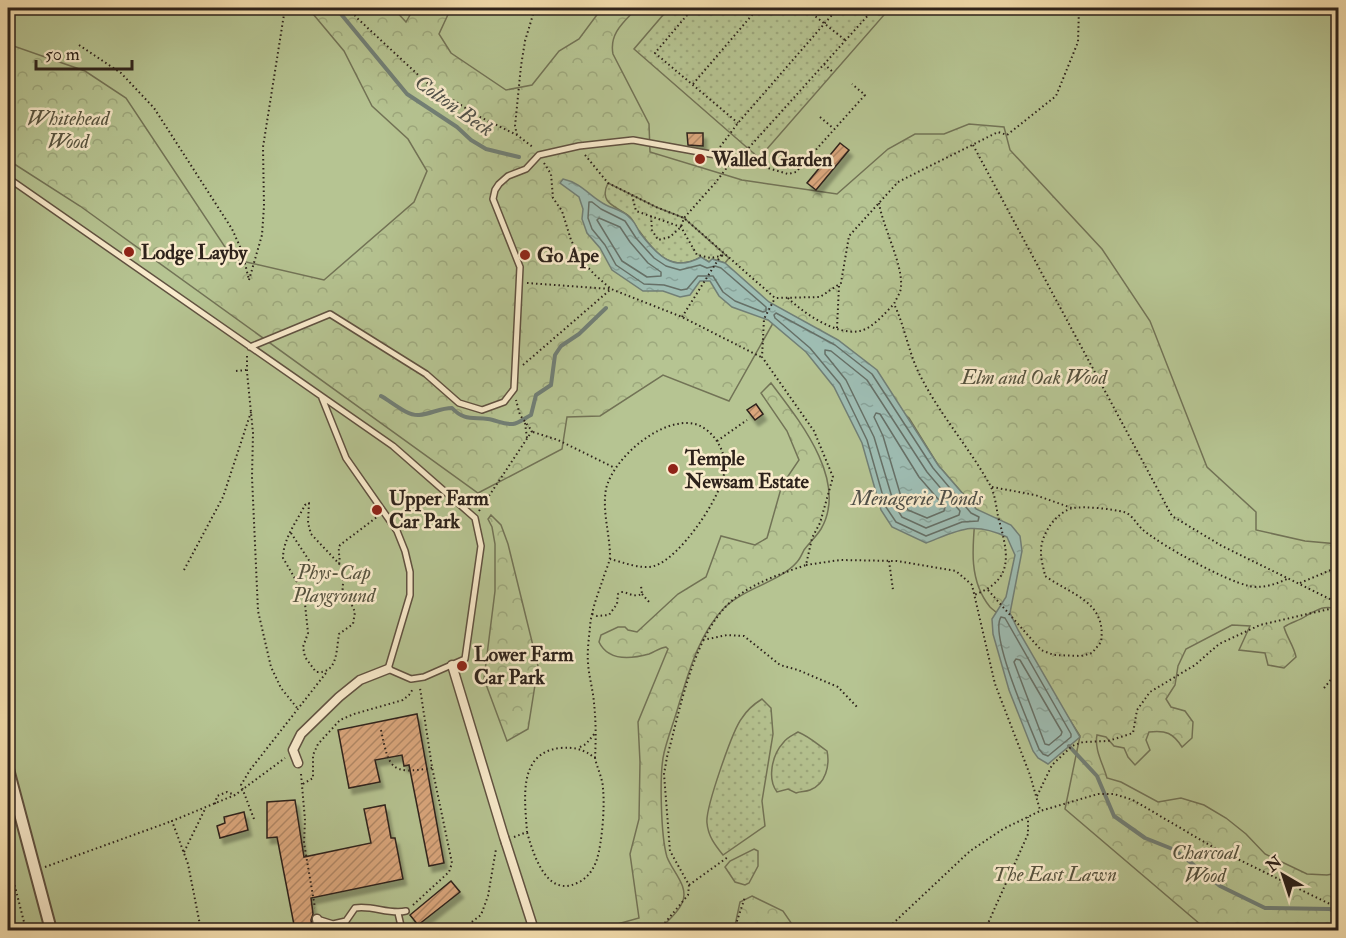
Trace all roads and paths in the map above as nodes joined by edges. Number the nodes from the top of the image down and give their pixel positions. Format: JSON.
{"nodes":[{"id":1,"x":285,"y":8,"type":"edge"},
{"id":2,"x":349,"y":8,"type":"edge"},
{"id":3,"x":535,"y":8,"type":"edge"},
{"id":4,"x":693,"y":8,"type":"edge"},
{"id":5,"x":758,"y":8,"type":"edge"},
{"id":6,"x":805,"y":8,"type":"edge"},
{"id":7,"x":838,"y":8,"type":"edge"},
{"id":8,"x":1079,"y":8,"type":"edge"},
{"id":9,"x":871,"y":12,"type":"dead end"},
{"id":10,"x":824,"y":24,"type":"junction"},
{"id":11,"x":845,"y":40,"type":"junction"},
{"id":12,"x":79,"y":45,"type":"dead end"},
{"id":13,"x":824,"y":64,"type":"junction"},
{"id":14,"x":834,"y":73,"type":"dead end"},
{"id":15,"x":693,"y":84,"type":"junction"},
{"id":16,"x":852,"y":84,"type":"dead end"},
{"id":17,"x":820,"y":117,"type":"dead end"},
{"id":18,"x":738,"y":123,"type":"junction"},
{"id":19,"x":834,"y":129,"type":"junction"},
{"id":20,"x":517,"y":135,"type":"junction"},
{"id":21,"x":973,"y":145,"type":"junction"},
{"id":22,"x":579,"y":146,"type":"junction"},
{"id":23,"x":539,"y":155,"type":"junction"},
{"id":24,"x":716,"y":155,"type":"junction"},
{"id":25,"x":734,"y":158,"type":"junction"},
{"id":26,"x":8,"y":178,"type":"edge"},
{"id":27,"x":632,"y":195,"type":"junction"},
{"id":28,"x":879,"y":203,"type":"junction"},
{"id":29,"x":651,"y":216,"type":"junction"},
{"id":30,"x":684,"y":218,"type":"junction"},
{"id":31,"x":681,"y":227,"type":"junction"},
{"id":32,"x":724,"y":253,"type":"junction"},
{"id":33,"x":718,"y":259,"type":"junction"},
{"id":34,"x":519,"y":283,"type":"junction"},
{"id":35,"x":839,"y":285,"type":"junction"},
{"id":36,"x":611,"y":289,"type":"junction"},
{"id":37,"x":775,"y":298,"type":"junction"},
{"id":38,"x":788,"y":298,"type":"junction"},
{"id":39,"x":894,"y":304,"type":"junction"},
{"id":40,"x":682,"y":317,"type":"junction"},
{"id":41,"x":837,"y":328,"type":"junction"},
{"id":42,"x":249,"y":347,"type":"junction"},
{"id":43,"x":762,"y":357,"type":"junction"},
{"id":44,"x":246,"y":370,"type":"junction"},
{"id":45,"x":236,"y":372,"type":"dead end"},
{"id":46,"x":515,"y":373,"type":"junction"},
{"id":47,"x":321,"y":398,"type":"junction"},
{"id":48,"x":251,"y":412,"type":"junction"},
{"id":49,"x":520,"y":415,"type":"dead end"},
{"id":50,"x":747,"y":420,"type":"dead end"},
{"id":51,"x":525,"y":423,"type":"junction"},
{"id":52,"x":532,"y":431,"type":"junction"},
{"id":53,"x":527,"y":439,"type":"junction"},
{"id":54,"x":717,"y":441,"type":"junction"},
{"id":55,"x":615,"y":468,"type":"junction"},
{"id":56,"x":992,"y":487,"type":"junction"},
{"id":57,"x":1072,"y":508,"type":"junction"},
{"id":58,"x":384,"y":512,"type":"junction"},
{"id":59,"x":475,"y":518,"type":"junction"},
{"id":60,"x":291,"y":532,"type":"junction"},
{"id":61,"x":610,"y":559,"type":"junction"},
{"id":62,"x":890,"y":561,"type":"junction"},
{"id":63,"x":339,"y":564,"type":"junction"},
{"id":64,"x":806,"y":565,"type":"junction"},
{"id":65,"x":1338,"y":567,"type":"edge"},
{"id":66,"x":184,"y":570,"type":"dead end"},
{"id":67,"x":316,"y":571,"type":"dead end"},
{"id":68,"x":1288,"y":578,"type":"junction"},
{"id":69,"x":1300,"y":584,"type":"junction"},
{"id":70,"x":641,"y":586,"type":"dead end"},
{"id":71,"x":892,"y":590,"type":"dead end"},
{"id":72,"x":988,"y":590,"type":"junction"},
{"id":73,"x":304,"y":594,"type":"junction"},
{"id":74,"x":342,"y":594,"type":"junction"},
{"id":75,"x":642,"y":594,"type":"junction"},
{"id":76,"x":974,"y":595,"type":"junction"},
{"id":77,"x":650,"y":603,"type":"dead end"},
{"id":78,"x":1338,"y":605,"type":"edge"},
{"id":79,"x":592,"y":614,"type":"junction"},
{"id":80,"x":703,"y":640,"type":"junction"},
{"id":81,"x":452,"y":665,"type":"junction"},
{"id":82,"x":388,"y":669,"type":"junction"},
{"id":83,"x":327,"y":671,"type":"junction"},
{"id":84,"x":1338,"y":671,"type":"edge"},
{"id":85,"x":418,"y":678,"type":"junction"},
{"id":86,"x":1323,"y":688,"type":"dead end"},
{"id":87,"x":857,"y":707,"type":"dead end"},
{"id":88,"x":298,"y":709,"type":"junction"},
{"id":89,"x":381,"y":730,"type":"dead end"},
{"id":90,"x":595,"y":733,"type":"junction"},
{"id":91,"x":579,"y":748,"type":"junction"},
{"id":92,"x":293,"y":750,"type":"junction"},
{"id":93,"x":595,"y":758,"type":"junction"},
{"id":94,"x":298,"y":763,"type":"dead end"},
{"id":95,"x":432,"y":768,"type":"junction"},
{"id":96,"x":8,"y":769,"type":"edge"},
{"id":97,"x":242,"y":789,"type":"junction"},
{"id":98,"x":235,"y":795,"type":"junction"},
{"id":99,"x":1036,"y":797,"type":"junction"},
{"id":100,"x":215,"y":804,"type":"junction"},
{"id":101,"x":205,"y":808,"type":"junction"},
{"id":102,"x":1040,"y":811,"type":"junction"},
{"id":103,"x":1028,"y":817,"type":"junction"},
{"id":104,"x":254,"y":819,"type":"dead end"},
{"id":105,"x":172,"y":821,"type":"junction"},
{"id":106,"x":527,"y":832,"type":"junction"},
{"id":107,"x":505,"y":841,"type":"junction"},
{"id":108,"x":184,"y":852,"type":"junction"},
{"id":109,"x":728,"y":857,"type":"dead end"},
{"id":110,"x":8,"y":859,"type":"edge"},
{"id":111,"x":35,"y":871,"type":"junction"},
{"id":112,"x":689,"y":885,"type":"junction"},
{"id":113,"x":745,"y":897,"type":"dead end"},
{"id":114,"x":1338,"y":908,"type":"edge"},
{"id":115,"x":406,"y":911,"type":"joint"},
{"id":116,"x":398,"y":913,"type":"junction"},
{"id":117,"x":318,"y":920,"type":"junction"},
{"id":118,"x":26,"y":930,"type":"edge"},
{"id":119,"x":51,"y":930,"type":"edge"},
{"id":120,"x":201,"y":930,"type":"edge"},
{"id":121,"x":320,"y":930,"type":"edge"},
{"id":122,"x":402,"y":930,"type":"edge"},
{"id":123,"x":461,"y":930,"type":"edge"},
{"id":124,"x":534,"y":930,"type":"edge"},
{"id":125,"x":659,"y":930,"type":"edge"},
{"id":126,"x":734,"y":930,"type":"edge"},
{"id":127,"x":886,"y":930,"type":"edge"},
{"id":128,"x":985,"y":930,"type":"edge"}],
"edges":[{"from":1,"to":12,"type":"path"},
{"from":2,"to":20,"type":"path"},
{"from":3,"to":20,"type":"path"},
{"from":4,"to":15,"type":"path"},
{"from":5,"to":15,"type":"path"},
{"from":6,"to":10,"type":"path"},
{"from":7,"to":10,"type":"path"},
{"from":8,"to":21,"type":"path"},
{"from":9,"to":11,"type":"path"},
{"from":10,"to":11,"type":"path"},
{"from":10,"to":18,"type":"path"},
{"from":11,"to":13,"type":"path"},
{"from":13,"to":14,"type":"path"},
{"from":13,"to":25,"type":"path"},
{"from":15,"to":18,"type":"path"},
{"from":16,"to":19,"type":"path"},
{"from":17,"to":19,"type":"path"},
{"from":18,"to":24,"type":"path"},
{"from":19,"to":25,"type":"path"},
{"from":20,"to":23,"type":"path"},
{"from":21,"to":28,"type":"path"},
{"from":21,"to":68,"type":"path"},
{"from":22,"to":23,"type":"lane"},
{"from":22,"to":24,"type":"lane"},
{"from":22,"to":27,"type":"path"},
{"from":23,"to":34,"type":"lane"},
{"from":23,"to":36,"type":"path"},
{"from":24,"to":25,"type":"path"},
{"from":25,"to":30,"type":"path"},
{"from":26,"to":42,"type":"lane"},
{"from":27,"to":29,"type":"path"},
{"from":27,"to":30,"type":"path"},
{"from":28,"to":35,"type":"path"},
{"from":28,"to":39,"type":"path"},
{"from":29,"to":31,"type":"path"},
{"from":29,"to":31,"type":"path"},
{"from":30,"to":31,"type":"path"},
{"from":30,"to":32,"type":"path"},
{"from":31,"to":33,"type":"path"},
{"from":32,"to":33,"type":"path"},
{"from":32,"to":37,"type":"path"},
{"from":33,"to":40,"type":"path"},
{"from":34,"to":36,"type":"path"},
{"from":34,"to":46,"type":"lane"},
{"from":35,"to":38,"type":"path"},
{"from":35,"to":41,"type":"path"},
{"from":36,"to":40,"type":"path"},
{"from":36,"to":46,"type":"path"},
{"from":37,"to":38,"type":"path"},
{"from":37,"to":43,"type":"path"},
{"from":38,"to":41,"type":"path"},
{"from":39,"to":41,"type":"path"},
{"from":39,"to":56,"type":"path"},
{"from":40,"to":43,"type":"path"},
{"from":42,"to":44,"type":"path"},
{"from":42,"to":46,"type":"lane"},
{"from":42,"to":47,"type":"lane"},
{"from":43,"to":64,"type":"path"},
{"from":44,"to":45,"type":"path"},
{"from":44,"to":48,"type":"path"},
{"from":47,"to":58,"type":"lane"},
{"from":47,"to":59,"type":"lane"},
{"from":48,"to":66,"type":"path"},
{"from":48,"to":88,"type":"path"},
{"from":49,"to":51,"type":"path"},
{"from":50,"to":54,"type":"path"},
{"from":51,"to":52,"type":"path"},
{"from":51,"to":53,"type":"path"},
{"from":52,"to":53,"type":"path"},
{"from":52,"to":55,"type":"path"},
{"from":53,"to":59,"type":"path"},
{"from":54,"to":55,"type":"path"},
{"from":54,"to":61,"type":"path"},
{"from":55,"to":61,"type":"path"},
{"from":56,"to":57,"type":"path"},
{"from":56,"to":72,"type":"path"},
{"from":57,"to":68,"type":"path"},
{"from":57,"to":72,"type":"path"},
{"from":58,"to":63,"type":"path"},
{"from":58,"to":82,"type":"lane"},
{"from":59,"to":81,"type":"lane"},
{"from":60,"to":63,"type":"path"},
{"from":60,"to":67,"type":"path"},
{"from":60,"to":73,"type":"path"},
{"from":61,"to":79,"type":"path"},
{"from":62,"to":64,"type":"path"},
{"from":62,"to":71,"type":"path"},
{"from":62,"to":76,"type":"path"},
{"from":63,"to":74,"type":"path"},
{"from":64,"to":80,"type":"path"},
{"from":65,"to":69,"type":"path"},
{"from":68,"to":69,"type":"path"},
{"from":69,"to":78,"type":"path"},
{"from":70,"to":75,"type":"path"},
{"from":72,"to":76,"type":"path"},
{"from":73,"to":74,"type":"path"},
{"from":73,"to":83,"type":"path"},
{"from":74,"to":83,"type":"path"},
{"from":75,"to":77,"type":"path"},
{"from":75,"to":79,"type":"path"},
{"from":76,"to":99,"type":"path"},
{"from":78,"to":99,"type":"path"},
{"from":79,"to":90,"type":"path"},
{"from":80,"to":87,"type":"path"},
{"from":80,"to":112,"type":"path"},
{"from":81,"to":85,"type":"lane"},
{"from":81,"to":107,"type":"street"},
{"from":82,"to":85,"type":"lane"},
{"from":82,"to":92,"type":"street"},
{"from":83,"to":88,"type":"path"},
{"from":84,"to":86,"type":"path"},
{"from":85,"to":95,"type":"path"},
{"from":85,"to":117,"type":"path"},
{"from":88,"to":97,"type":"path"},
{"from":89,"to":95,"type":"path"},
{"from":90,"to":91,"type":"path"},
{"from":90,"to":93,"type":"path"},
{"from":91,"to":93,"type":"path"},
{"from":91,"to":106,"type":"path"},
{"from":92,"to":94,"type":"street"},
{"from":92,"to":97,"type":"path"},
{"from":93,"to":106,"type":"path"},
{"from":95,"to":115,"type":"path"},
{"from":96,"to":111,"type":"street"},
{"from":97,"to":98,"type":"path"},
{"from":97,"to":104,"type":"path"},
{"from":98,"to":100,"type":"path"},
{"from":98,"to":100,"type":"path"},
{"from":99,"to":102,"type":"path"},
{"from":100,"to":101,"type":"path"},
{"from":101,"to":105,"type":"path"},
{"from":101,"to":108,"type":"path"},
{"from":102,"to":103,"type":"path"},
{"from":102,"to":114,"type":"path"},
{"from":103,"to":127,"type":"path"},
{"from":103,"to":128,"type":"path"},
{"from":105,"to":108,"type":"path"},
{"from":105,"to":111,"type":"path"},
{"from":106,"to":107,"type":"path"},
{"from":107,"to":123,"type":"path"},
{"from":107,"to":124,"type":"street"},
{"from":108,"to":120,"type":"path"},
{"from":109,"to":112,"type":"path"},
{"from":110,"to":118,"type":"path"},
{"from":111,"to":119,"type":"street"},
{"from":112,"to":125,"type":"path"},
{"from":113,"to":126,"type":"path"},
{"from":115,"to":116,"type":"lane"},
{"from":116,"to":117,"type":"lane"},
{"from":116,"to":122,"type":"lane"},
{"from":117,"to":121,"type":"street"}]}
